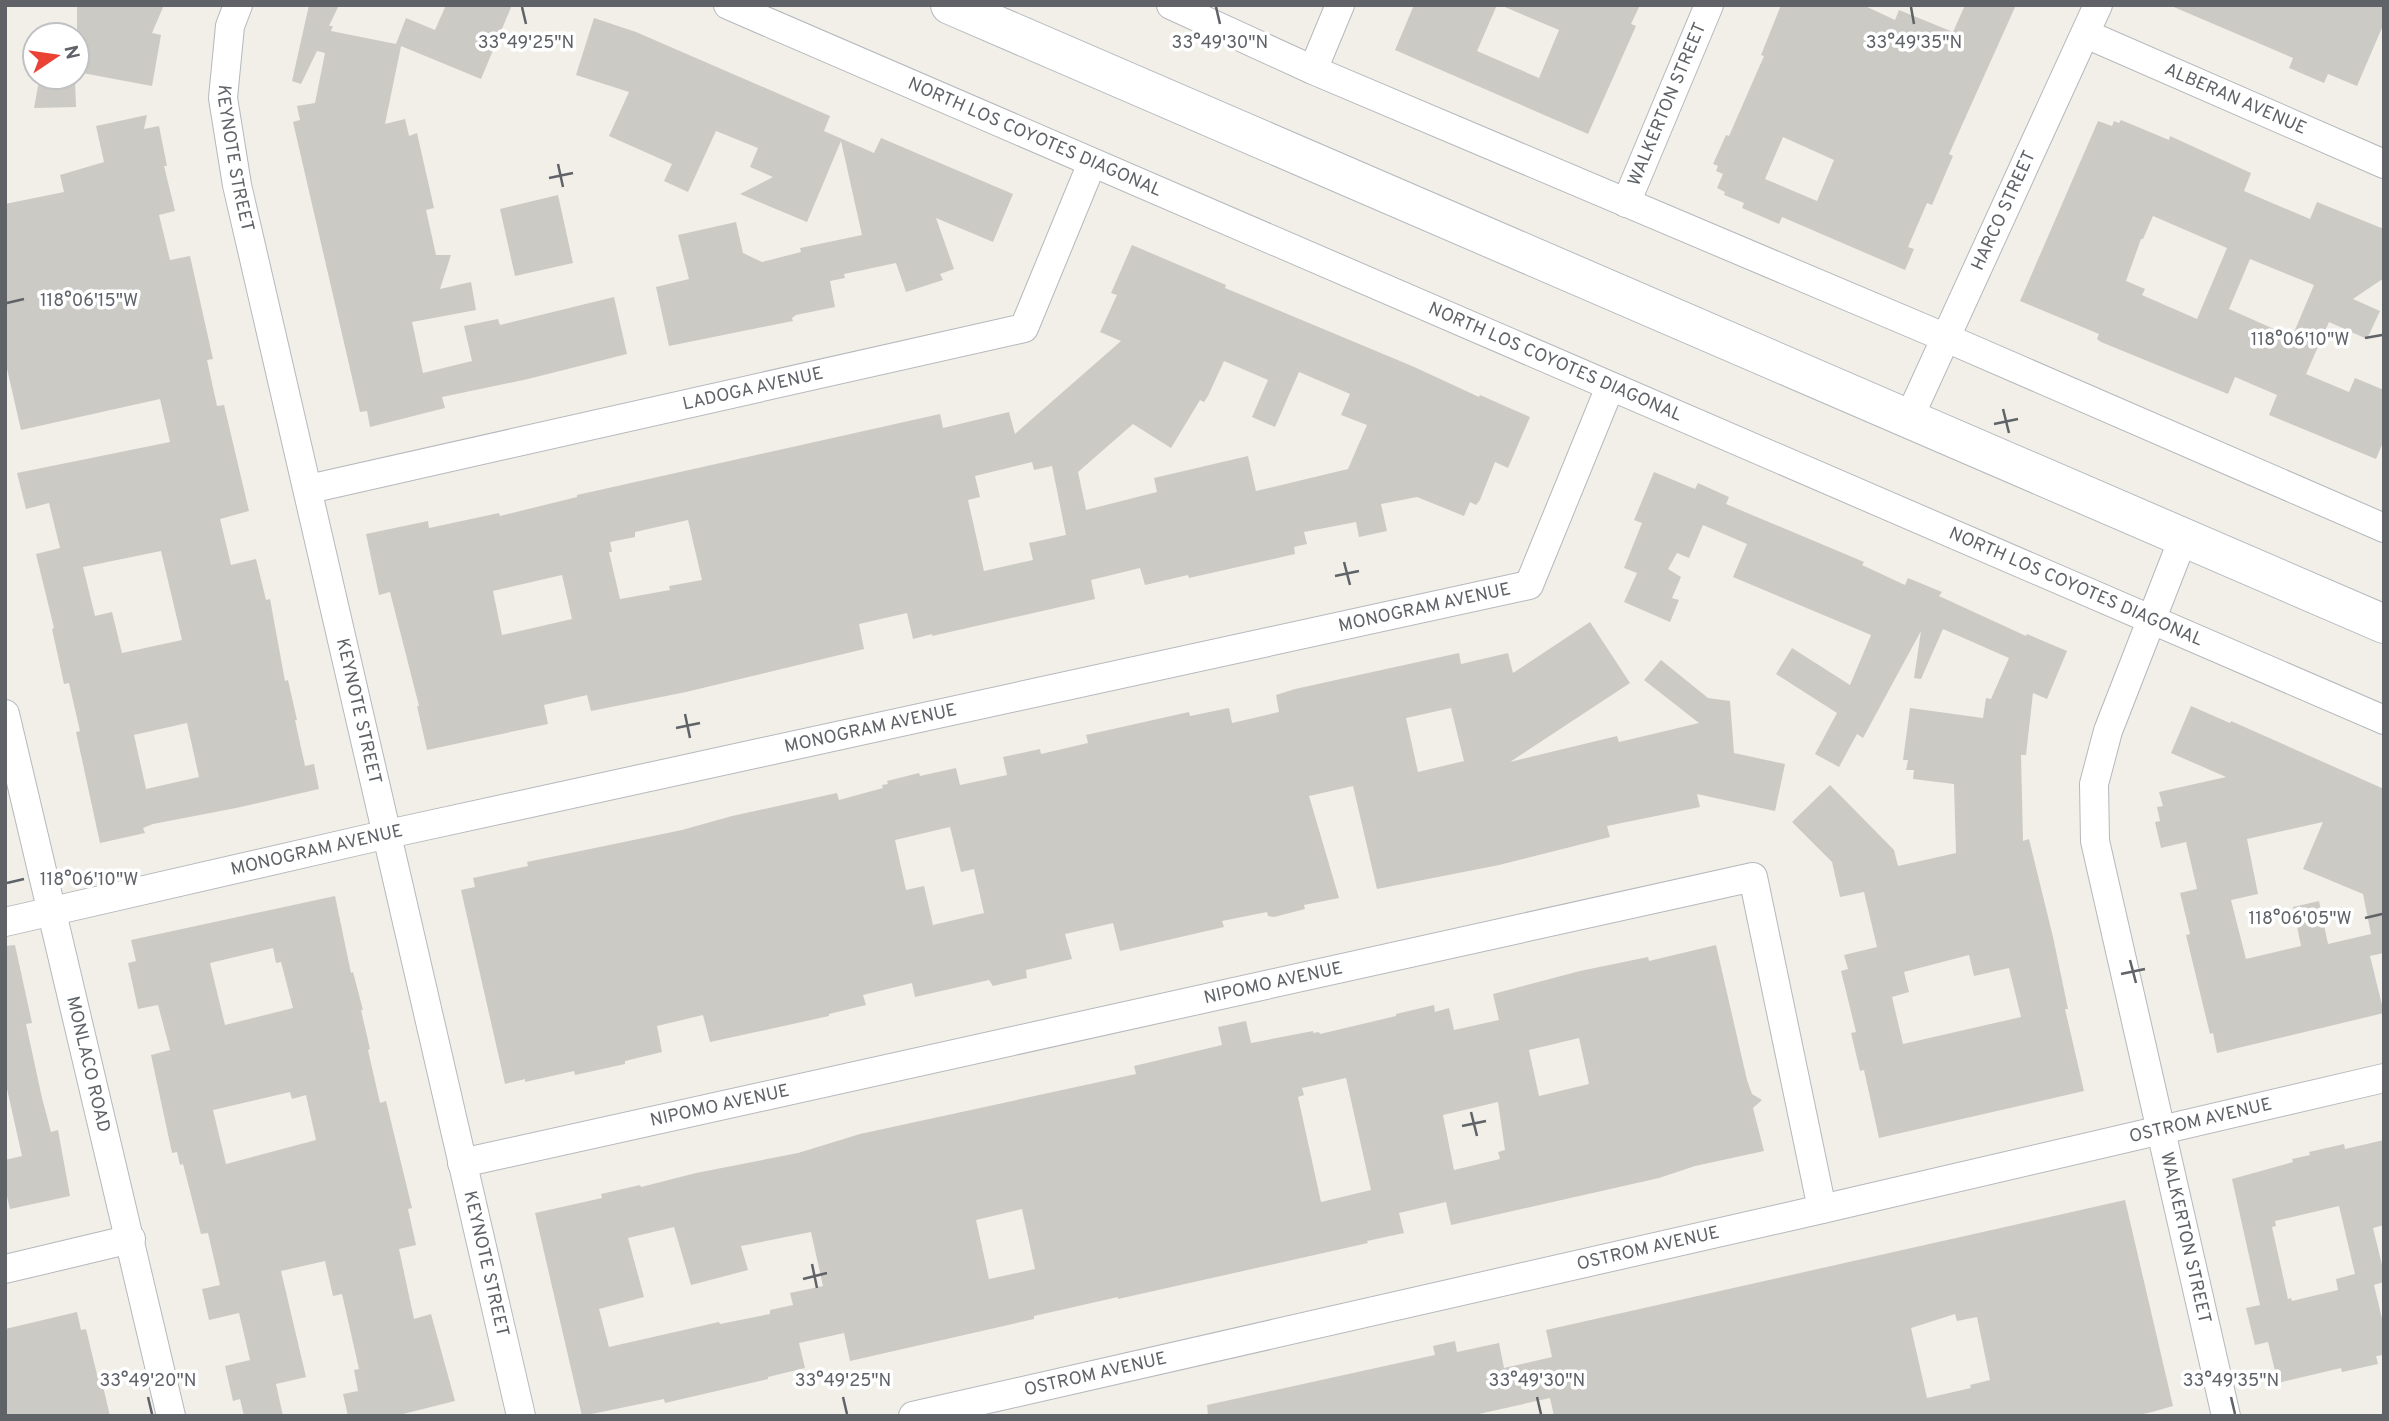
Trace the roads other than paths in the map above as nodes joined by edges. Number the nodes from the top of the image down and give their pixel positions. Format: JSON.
{"nodes":[{"id":1,"x":238,"y":5,"type":"edge"},
{"id":2,"x":729,"y":5,"type":"edge"},
{"id":3,"x":1171,"y":5,"type":"edge"},
{"id":4,"x":1340,"y":5,"type":"edge"},
{"id":5,"x":1709,"y":5,"type":"edge"},
{"id":6,"x":2098,"y":5,"type":"edge"},
{"id":7,"x":963,"y":8,"type":"edge"},
{"id":8,"x":2086,"y":34,"type":"junction"},
{"id":9,"x":1313,"y":70,"type":"junction"},
{"id":10,"x":1092,"y":163,"type":"junction"},
{"id":11,"x":2384,"y":164,"type":"edge"},
{"id":12,"x":1626,"y":204,"type":"junction"},
{"id":13,"x":1944,"y":337,"type":"junction"},
{"id":14,"x":1611,"y":387,"type":"junction"},
{"id":15,"x":1909,"y":418,"type":"junction"},
{"id":16,"x":309,"y":489,"type":"junction"},
{"id":17,"x":2384,"y":528,"type":"edge"},
{"id":18,"x":2184,"y":536,"type":"junction"},
{"id":19,"x":2151,"y":618,"type":"junction"},
{"id":20,"x":2384,"y":624,"type":"edge"},
{"id":21,"x":5,"y":714,"type":"edge"},
{"id":22,"x":2384,"y":720,"type":"edge"},
{"id":23,"x":388,"y":834,"type":"junction"},
{"id":24,"x":53,"y":911,"type":"junction"},
{"id":25,"x":5,"y":922,"type":"edge"},
{"id":26,"x":2384,"y":1078,"type":"edge"},
{"id":27,"x":2161,"y":1131,"type":"junction"},
{"id":28,"x":462,"y":1163,"type":"junction"},
{"id":29,"x":1822,"y":1209,"type":"junction"},
{"id":30,"x":131,"y":1238,"type":"junction"},
{"id":31,"x":5,"y":1269,"type":"edge"},
{"id":32,"x":171,"y":1416,"type":"edge"},
{"id":33,"x":520,"y":1416,"type":"edge"},
{"id":34,"x":914,"y":1416,"type":"edge"},
{"id":35,"x":2226,"y":1416,"type":"edge"}],
"edges":[{"from":1,"to":16,"type":"street","name":"KEYNOTE STREET"},
{"from":2,"to":10,"type":"street","name":"NORTH LOS COYOTES DIAGONAL"},
{"from":3,"to":9,"type":"street"},
{"from":4,"to":9,"type":"street"},
{"from":5,"to":12,"type":"street","name":"WALKERTON STREET"},
{"from":6,"to":8,"type":"street","name":"HARCO STREET"},
{"from":7,"to":15,"type":"main road"},
{"from":8,"to":11,"type":"street","name":"ALBERAN AVENUE"},
{"from":8,"to":13,"type":"street","name":"HARCO STREET"},
{"from":9,"to":12,"type":"street"},
{"from":10,"to":14,"type":"street","name":"NORTH LOS COYOTES DIAGONAL"},
{"from":10,"to":16,"type":"street","name":"LADOGA AVENUE"},
{"from":12,"to":13,"type":"street"},
{"from":13,"to":15,"type":"street","name":"HARCO STREET"},
{"from":13,"to":17,"type":"street"},
{"from":14,"to":19,"type":"street","name":"NORTH LOS COYOTES DIAGONAL"},
{"from":14,"to":23,"type":"street","name":"MONOGRAM AVENUE"},
{"from":15,"to":18,"type":"main road"},
{"from":16,"to":23,"type":"street","name":"KEYNOTE STREET"},
{"from":18,"to":19,"type":"street","name":"WALKERTON STREET"},
{"from":18,"to":20,"type":"main road"},
{"from":19,"to":22,"type":"street","name":"NORTH LOS COYOTES DIAGONAL"},
{"from":19,"to":27,"type":"street","name":"WALKERTON STREET"},
{"from":21,"to":24,"type":"street","name":"MONLACO ROAD"},
{"from":23,"to":24,"type":"street","name":"MONOGRAM AVENUE"},
{"from":23,"to":28,"type":"street","name":"KEYNOTE STREET"},
{"from":24,"to":25,"type":"street","name":"MONOGRAM AVENUE"},
{"from":24,"to":30,"type":"street","name":"MONLACO ROAD"},
{"from":26,"to":27,"type":"street","name":"OSTROM AVENUE"},
{"from":27,"to":29,"type":"street","name":"OSTROM AVENUE"},
{"from":27,"to":35,"type":"street","name":"WALKERTON STREET"},
{"from":28,"to":29,"type":"street","name":"NIPOMO AVENUE"},
{"from":28,"to":33,"type":"street","name":"KEYNOTE STREET"},
{"from":29,"to":34,"type":"street","name":"OSTROM AVENUE"},
{"from":30,"to":31,"type":"street"},
{"from":30,"to":32,"type":"street","name":"MONLACO ROAD"}]}
